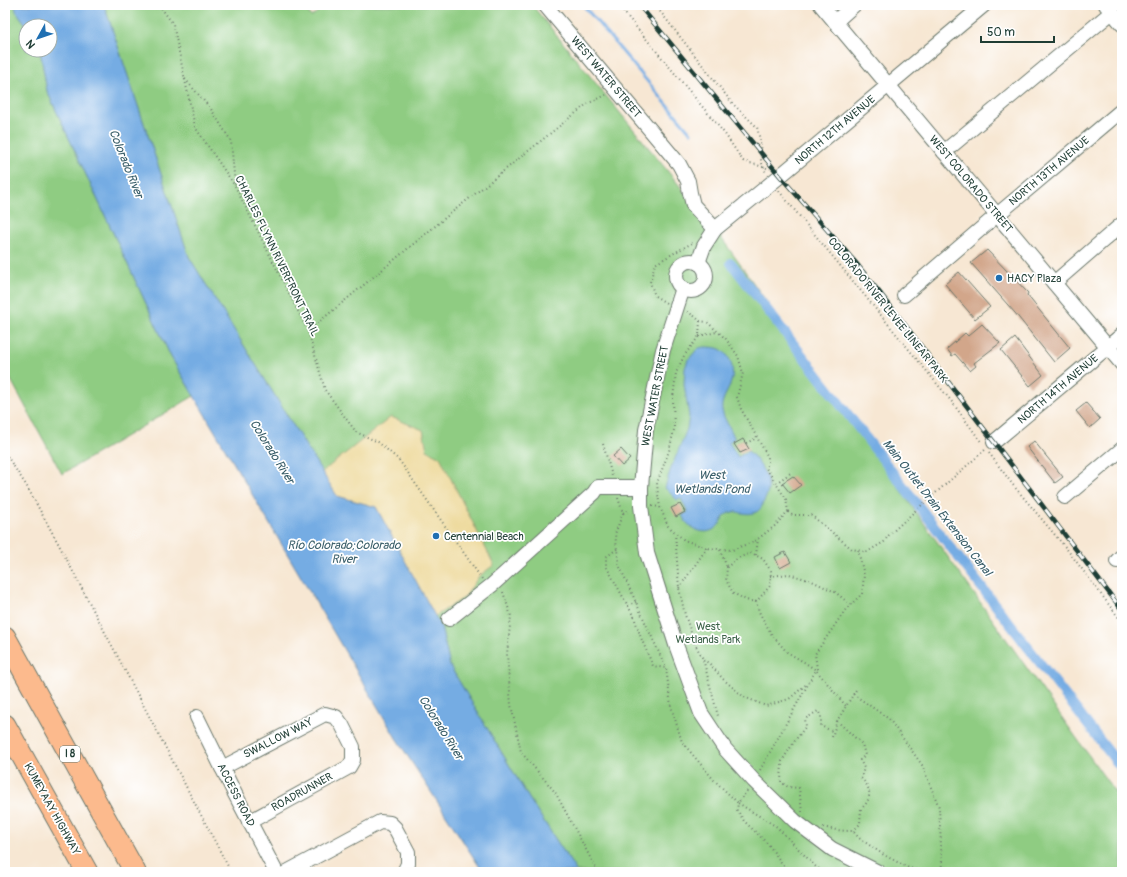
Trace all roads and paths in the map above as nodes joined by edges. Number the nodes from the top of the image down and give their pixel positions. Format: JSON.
{"nodes":[{"id":1,"x":159,"y":5,"type":"edge"},
{"id":2,"x":545,"y":5,"type":"edge"},
{"id":3,"x":618,"y":5,"type":"edge"},
{"id":4,"x":655,"y":5,"type":"edge"},
{"id":5,"x":821,"y":5,"type":"edge"},
{"id":6,"x":854,"y":5,"type":"edge"},
{"id":7,"x":984,"y":5,"type":"edge"},
{"id":8,"x":1109,"y":8,"type":"edge"},
{"id":9,"x":835,"y":22,"type":"junction"},
{"id":10,"x":1122,"y":24,"type":"edge"},
{"id":11,"x":185,"y":78,"type":"junction"},
{"id":12,"x":888,"y":85,"type":"junction"},
{"id":13,"x":616,"y":89,"type":"junction"},
{"id":14,"x":1122,"y":110,"type":"edge"},
{"id":15,"x":944,"y":152,"type":"junction"},
{"id":16,"x":763,"y":167,"type":"junction"},
{"id":17,"x":775,"y":180,"type":"junction"},
{"id":18,"x":235,"y":186,"type":"junction"},
{"id":19,"x":997,"y":215,"type":"junction"},
{"id":20,"x":1122,"y":224,"type":"edge"},
{"id":21,"x":715,"y":229,"type":"junction"},
{"id":22,"x":695,"y":241,"type":"dead end"},
{"id":23,"x":698,"y":263,"type":"junction"},
{"id":24,"x":1054,"y":283,"type":"junction"},
{"id":25,"x":683,"y":288,"type":"junction"},
{"id":26,"x":904,"y":295,"type":"dead end"},
{"id":27,"x":677,"y":308,"type":"junction"},
{"id":28,"x":700,"y":322,"type":"junction"},
{"id":29,"x":308,"y":331,"type":"junction"},
{"id":30,"x":718,"y":332,"type":"junction"},
{"id":31,"x":1122,"y":335,"type":"edge"},
{"id":32,"x":699,"y":336,"type":"junction"},
{"id":33,"x":1108,"y":347,"type":"junction"},
{"id":34,"x":1122,"y":364,"type":"edge"},
{"id":35,"x":757,"y":438,"type":"junction"},
{"id":36,"x":746,"y":443,"type":"dead end"},
{"id":37,"x":988,"y":445,"type":"junction"},
{"id":38,"x":1122,"y":449,"type":"edge"},
{"id":39,"x":5,"y":453,"type":"edge"},
{"id":40,"x":792,"y":472,"type":"dead end"},
{"id":41,"x":776,"y":484,"type":"junction"},
{"id":42,"x":641,"y":487,"type":"junction"},
{"id":43,"x":1065,"y":497,"type":"dead end"},
{"id":44,"x":788,"y":511,"type":"junction"},
{"id":45,"x":623,"y":513,"type":"dead end"},
{"id":46,"x":675,"y":532,"type":"junction"},
{"id":47,"x":758,"y":538,"type":"junction"},
{"id":48,"x":707,"y":548,"type":"junction"},
{"id":49,"x":617,"y":549,"type":"junction"},
{"id":50,"x":720,"y":549,"type":"junction"},
{"id":51,"x":858,"y":550,"type":"junction"},
{"id":52,"x":756,"y":556,"type":"junction"},
{"id":53,"x":727,"y":567,"type":"junction"},
{"id":54,"x":770,"y":576,"type":"junction"},
{"id":55,"x":493,"y":583,"type":"junction"},
{"id":56,"x":678,"y":588,"type":"junction"},
{"id":57,"x":636,"y":602,"type":"junction"},
{"id":58,"x":756,"y":602,"type":"junction"},
{"id":59,"x":851,"y":604,"type":"junction"},
{"id":60,"x":628,"y":606,"type":"junction"},
{"id":61,"x":449,"y":619,"type":"dead end"},
{"id":62,"x":1122,"y":622,"type":"edge"},
{"id":63,"x":5,"y":637,"type":"edge"},
{"id":64,"x":703,"y":659,"type":"junction"},
{"id":65,"x":666,"y":668,"type":"junction"},
{"id":66,"x":816,"y":670,"type":"junction"},
{"id":67,"x":809,"y":682,"type":"junction"},
{"id":68,"x":856,"y":690,"type":"dead end"},
{"id":69,"x":853,"y":694,"type":"junction"},
{"id":70,"x":846,"y":706,"type":"junction"},
{"id":71,"x":197,"y":717,"type":"dead end"},
{"id":72,"x":336,"y":717,"type":"joint"},
{"id":73,"x":718,"y":717,"type":"dead end"},
{"id":74,"x":837,"y":721,"type":"junction"},
{"id":75,"x":5,"y":724,"type":"edge"},
{"id":76,"x":834,"y":732,"type":"junction"},
{"id":77,"x":832,"y":738,"type":"dead end"},
{"id":78,"x":754,"y":766,"type":"dead end"},
{"id":79,"x":222,"y":768,"type":"junction"},
{"id":80,"x":757,"y":776,"type":"junction"},
{"id":81,"x":738,"y":803,"type":"junction"},
{"id":82,"x":798,"y":810,"type":"dead end"},
{"id":83,"x":249,"y":822,"type":"junction"},
{"id":84,"x":818,"y":825,"type":"dead end"},
{"id":85,"x":853,"y":831,"type":"junction"},
{"id":86,"x":406,"y":868,"type":"edge"},
{"id":87,"x":87,"y":872,"type":"edge"},
{"id":88,"x":134,"y":872,"type":"edge"},
{"id":89,"x":232,"y":872,"type":"edge"},
{"id":90,"x":276,"y":872,"type":"edge"},
{"id":91,"x":287,"y":872,"type":"edge"},
{"id":92,"x":598,"y":872,"type":"edge"},
{"id":93,"x":788,"y":872,"type":"edge"},
{"id":94,"x":824,"y":872,"type":"edge"},
{"id":95,"x":878,"y":872,"type":"edge"},
{"id":96,"x":924,"y":872,"type":"edge"},
{"id":97,"x":941,"y":872,"type":"edge"}],
"edges":[{"from":1,"to":11,"type":"path","name":"CHARLES FLYNN RIVERFRONT TRAIL"},
{"from":2,"to":13,"type":"street","name":"WEST WATER STREET"},
{"from":3,"to":16,"type":"path"},
{"from":4,"to":16,"type":"path","name":"COLORADO RIVER LEVEE LINEAR PARK"},
{"from":5,"to":9,"type":"street","name":"WEST COLORADO STREET"},
{"from":6,"to":9,"type":"street"},
{"from":7,"to":12,"type":"street","name":"NORTH 12TH AVENUE"},
{"from":8,"to":10,"type":"street"},
{"from":8,"to":15,"type":"street"},
{"from":9,"to":12,"type":"street","name":"WEST COLORADO STREET"},
{"from":11,"to":18,"type":"path","name":"CHARLES FLYNN RIVERFRONT TRAIL"},
{"from":11,"to":18,"type":"path"},
{"from":12,"to":15,"type":"street","name":"WEST COLORADO STREET"},
{"from":12,"to":17,"type":"street","name":"NORTH 12TH AVENUE"},
{"from":13,"to":21,"type":"street","name":"WEST WATER STREET"},
{"from":13,"to":29,"type":"path"},
{"from":14,"to":19,"type":"street","name":"NORTH 13TH AVENUE"},
{"from":15,"to":19,"type":"street","name":"WEST COLORADO STREET"},
{"from":16,"to":17,"type":"path","name":"COLORADO RIVER LEVEE LINEAR PARK"},
{"from":16,"to":17,"type":"path"},
{"from":17,"to":21,"type":"street","name":"NORTH 12TH AVENUE"},
{"from":17,"to":37,"type":"path","name":"COLORADO RIVER LEVEE LINEAR PARK"},
{"from":18,"to":29,"type":"path","name":"CHARLES FLYNN RIVERFRONT TRAIL"},
{"from":19,"to":24,"type":"street","name":"WEST COLORADO STREET"},
{"from":19,"to":26,"type":"street","name":"NORTH 13TH AVENUE"},
{"from":20,"to":24,"type":"street"},
{"from":21,"to":23,"type":"street","name":"NORTH 12TH AVENUE"},
{"from":22,"to":27,"type":"path"},
{"from":23,"to":25,"type":"street"},
{"from":23,"to":25,"type":"street"},
{"from":24,"to":33,"type":"street","name":"WEST COLORADO STREET"},
{"from":25,"to":27,"type":"street","name":"WEST WATER STREET"},
{"from":27,"to":28,"type":"path"},
{"from":27,"to":42,"type":"street","name":"WEST WATER STREET"},
{"from":28,"to":30,"type":"path"},
{"from":28,"to":32,"type":"path"},
{"from":29,"to":55,"type":"path","name":"CHARLES FLYNN RIVERFRONT TRAIL"},
{"from":30,"to":32,"type":"path"},
{"from":30,"to":35,"type":"path"},
{"from":31,"to":33,"type":"street","name":"NORTH 14TH AVENUE"},
{"from":32,"to":46,"type":"path"},
{"from":33,"to":34,"type":"street","name":"WEST COLORADO STREET"},
{"from":33,"to":37,"type":"street","name":"NORTH 14TH AVENUE"},
{"from":35,"to":36,"type":"path"},
{"from":35,"to":41,"type":"path"},
{"from":37,"to":51,"type":"path"},
{"from":37,"to":62,"type":"path","name":"COLORADO RIVER LEVEE LINEAR PARK"},
{"from":38,"to":43,"type":"street"},
{"from":39,"to":89,"type":"path"},
{"from":40,"to":41,"type":"path"},
{"from":41,"to":44,"type":"path"},
{"from":42,"to":55,"type":"street"},
{"from":42,"to":80,"type":"street","name":"WEST WATER STREET"},
{"from":44,"to":47,"type":"path"},
{"from":44,"to":51,"type":"path"},
{"from":45,"to":49,"type":"path"},
{"from":46,"to":48,"type":"path"},
{"from":46,"to":56,"type":"path"},
{"from":47,"to":50,"type":"path"},
{"from":47,"to":52,"type":"path"},
{"from":48,"to":50,"type":"path"},
{"from":48,"to":56,"type":"path"},
{"from":49,"to":57,"type":"path"},
{"from":49,"to":60,"type":"path"},
{"from":50,"to":53,"type":"path"},
{"from":51,"to":59,"type":"path"},
{"from":52,"to":53,"type":"path"},
{"from":52,"to":54,"type":"path"},
{"from":53,"to":58,"type":"path"},
{"from":54,"to":58,"type":"path"},
{"from":54,"to":59,"type":"path"},
{"from":55,"to":61,"type":"street"},
{"from":55,"to":92,"type":"path","name":"CHARLES FLYNN RIVERFRONT TRAIL"},
{"from":56,"to":64,"type":"path"},
{"from":57,"to":60,"type":"path"},
{"from":57,"to":65,"type":"path"},
{"from":58,"to":66,"type":"path"},
{"from":59,"to":66,"type":"path"},
{"from":60,"to":65,"type":"path"},
{"from":63,"to":88,"type":"highway","number":"I 8"},
{"from":64,"to":67,"type":"path"},
{"from":64,"to":73,"type":"path"},
{"from":65,"to":81,"type":"path"},
{"from":66,"to":67,"type":"path"},
{"from":66,"to":70,"type":"path"},
{"from":67,"to":80,"type":"path"},
{"from":68,"to":69,"type":"path"},
{"from":69,"to":70,"type":"path"},
{"from":69,"to":97,"type":"path"},
{"from":70,"to":74,"type":"path"},
{"from":71,"to":79,"type":"street","name":"ACCESS ROAD"},
{"from":72,"to":79,"type":"street","name":"SWALLOW WAY"},
{"from":72,"to":83,"type":"street","name":"ROADRUNNER"},
{"from":74,"to":76,"type":"path"},
{"from":74,"to":85,"type":"path"},
{"from":75,"to":87,"type":"highway","name":"KUMEYAAY HIGHWAY"},
{"from":76,"to":77,"type":"path"},
{"from":76,"to":82,"type":"path"},
{"from":78,"to":80,"type":"path"},
{"from":79,"to":83,"type":"street","name":"ACCESS ROAD"},
{"from":80,"to":81,"type":"path"},
{"from":80,"to":95,"type":"street","name":"WEST WATER STREET"},
{"from":81,"to":93,"type":"path"},
{"from":81,"to":94,"type":"path"},
{"from":83,"to":90,"type":"street","name":"ACCESS ROAD"},
{"from":84,"to":85,"type":"path"},
{"from":85,"to":96,"type":"path"},
{"from":86,"to":91,"type":"street"}]}
